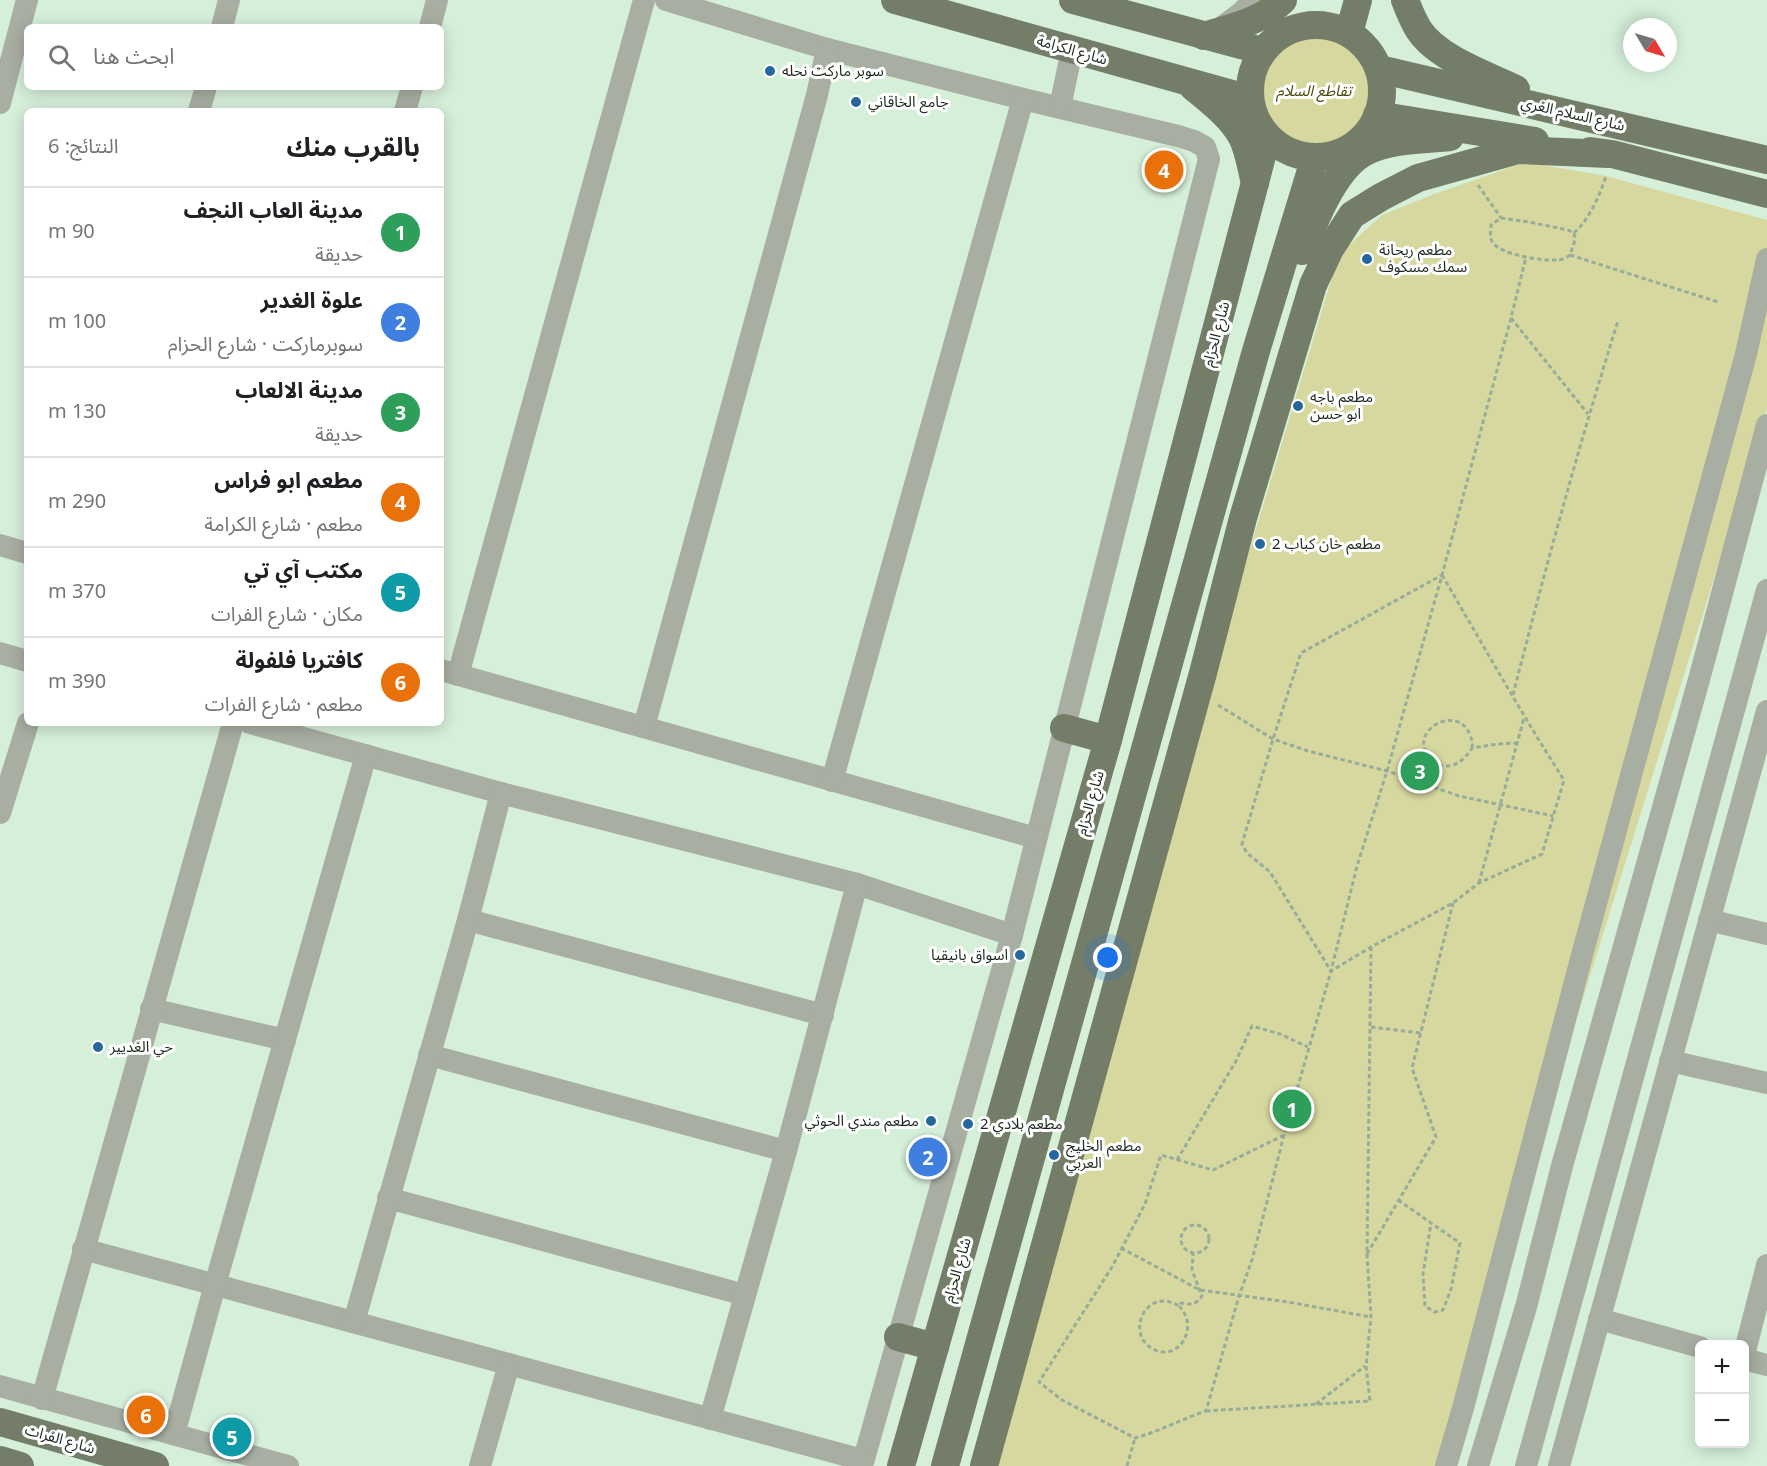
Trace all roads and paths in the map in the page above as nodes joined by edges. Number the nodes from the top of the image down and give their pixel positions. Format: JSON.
{"nodes":[{"id":1,"x":27,"y":0,"type":"edge"},
{"id":2,"x":229,"y":0,"type":"edge"},
{"id":3,"x":437,"y":0,"type":"edge"},
{"id":4,"x":645,"y":0,"type":"edge"},
{"id":5,"x":666,"y":0,"type":"edge"},
{"id":6,"x":895,"y":0,"type":"edge"},
{"id":7,"x":1073,"y":0,"type":"edge"},
{"id":8,"x":1252,"y":0,"type":"edge"},
{"id":9,"x":1283,"y":0,"type":"edge"},
{"id":10,"x":1299,"y":0,"type":"edge"},
{"id":11,"x":1358,"y":0,"type":"edge"},
{"id":12,"x":1405,"y":0,"type":"edge"},
{"id":13,"x":223,"y":24,"type":"edge"},
{"id":14,"x":431,"y":24,"type":"edge"},
{"id":15,"x":1289,"y":30,"type":"junction"},
{"id":16,"x":1349,"y":33,"type":"junction"},
{"id":17,"x":1208,"y":35,"type":"junction"},
{"id":18,"x":827,"y":49,"type":"junction"},
{"id":19,"x":1072,"y":50,"type":"junction"},
{"id":20,"x":1263,"y":51,"type":"junction"},
{"id":21,"x":1379,"y":69,"type":"junction"},
{"id":22,"x":1186,"y":81,"type":"junction"},
{"id":23,"x":205,"y":90,"type":"edge"},
{"id":24,"x":411,"y":90,"type":"edge"},
{"id":25,"x":1023,"y":99,"type":"junction"},
{"id":26,"x":1250,"y":99,"type":"junction"},
{"id":27,"x":0,"y":103,"type":"edge"},
{"id":28,"x":1060,"y":107,"type":"junction"},
{"id":29,"x":200,"y":108,"type":"edge"},
{"id":30,"x":406,"y":108,"type":"edge"},
{"id":31,"x":1567,"y":113,"type":"junction"},
{"id":32,"x":1377,"y":115,"type":"junction"},
{"id":33,"x":1488,"y":134,"type":"junction"},
{"id":34,"x":1267,"y":137,"type":"junction"},
{"id":35,"x":1610,"y":154,"type":"junction"},
{"id":36,"x":1314,"y":158,"type":"junction"},
{"id":37,"x":1767,"y":160,"type":"edge"},
{"id":38,"x":1470,"y":164,"type":"junction"},
{"id":39,"x":1256,"y":183,"type":"junction"},
{"id":40,"x":1767,"y":194,"type":"edge"},
{"id":41,"x":1501,"y":218,"type":"junction"},
{"id":42,"x":1574,"y":233,"type":"junction"},
{"id":43,"x":1570,"y":255,"type":"junction"},
{"id":44,"x":1526,"y":257,"type":"junction"},
{"id":45,"x":1767,"y":259,"type":"edge"},
{"id":46,"x":1718,"y":302,"type":"dead end"},
{"id":47,"x":1511,"y":318,"type":"junction"},
{"id":48,"x":1618,"y":321,"type":"dead end"},
{"id":49,"x":1256,"y":351,"type":"junction"},
{"id":50,"x":1588,"y":414,"type":"junction"},
{"id":51,"x":1767,"y":424,"type":"edge"},
{"id":52,"x":0,"y":545,"type":"edge"},
{"id":53,"x":24,"y":552,"type":"edge"},
{"id":54,"x":1442,"y":574,"type":"junction"},
{"id":55,"x":1767,"y":590,"type":"edge"},
{"id":56,"x":0,"y":653,"type":"edge"},
{"id":57,"x":24,"y":660,"type":"edge"},
{"id":58,"x":450,"y":672,"type":"edge"},
{"id":59,"x":1203,"y":673,"type":"junction"},
{"id":60,"x":1513,"y":694,"type":"junction"},
{"id":61,"x":1161,"y":697,"type":"junction"},
{"id":62,"x":1767,"y":711,"type":"edge"},
{"id":63,"x":1524,"y":718,"type":"junction"},
{"id":64,"x":27,"y":726,"type":"edge"},
{"id":65,"x":232,"y":726,"type":"edge"},
{"id":66,"x":261,"y":726,"type":"edge"},
{"id":67,"x":644,"y":728,"type":"junction"},
{"id":68,"x":1064,"y":728,"type":"junction"},
{"id":69,"x":1273,"y":739,"type":"junction"},
{"id":70,"x":1108,"y":740,"type":"junction"},
{"id":71,"x":1517,"y":743,"type":"junction"},
{"id":72,"x":1472,"y":748,"type":"junction"},
{"id":73,"x":366,"y":755,"type":"junction"},
{"id":74,"x":1387,"y":771,"type":"junction"},
{"id":75,"x":832,"y":781,"type":"junction"},
{"id":76,"x":501,"y":793,"type":"junction"},
{"id":77,"x":1501,"y":806,"type":"junction"},
{"id":78,"x":0,"y":813,"type":"edge"},
{"id":79,"x":1553,"y":816,"type":"junction"},
{"id":80,"x":1036,"y":838,"type":"junction"},
{"id":81,"x":1479,"y":883,"type":"junction"},
{"id":82,"x":857,"y":884,"type":"junction"},
{"id":83,"x":1453,"y":903,"type":"junction"},
{"id":84,"x":468,"y":920,"type":"junction"},
{"id":85,"x":1708,"y":920,"type":"junction"},
{"id":86,"x":1767,"y":934,"type":"edge"},
{"id":87,"x":1012,"y":935,"type":"junction"},
{"id":88,"x":1371,"y":947,"type":"junction"},
{"id":89,"x":1582,"y":955,"type":"junction"},
{"id":90,"x":1619,"y":965,"type":"junction"},
{"id":91,"x":1331,"y":971,"type":"junction"},
{"id":92,"x":1661,"y":976,"type":"junction"},
{"id":93,"x":1690,"y":984,"type":"junction"},
{"id":94,"x":151,"y":1009,"type":"junction"},
{"id":95,"x":823,"y":1015,"type":"junction"},
{"id":96,"x":1371,"y":1027,"type":"junction"},
{"id":97,"x":1421,"y":1034,"type":"junction"},
{"id":98,"x":285,"y":1040,"type":"junction"},
{"id":99,"x":1308,"y":1047,"type":"junction"},
{"id":100,"x":1020,"y":1050,"type":"junction"},
{"id":101,"x":429,"y":1054,"type":"junction"},
{"id":102,"x":1060,"y":1058,"type":"junction"},
{"id":103,"x":1670,"y":1061,"type":"junction"},
{"id":104,"x":1767,"y":1083,"type":"edge"},
{"id":105,"x":999,"y":1119,"type":"junction"},
{"id":106,"x":1038,"y":1133,"type":"junction"},
{"id":107,"x":1284,"y":1135,"type":"junction"},
{"id":108,"x":786,"y":1151,"type":"junction"},
{"id":109,"x":1177,"y":1160,"type":"junction"},
{"id":110,"x":388,"y":1198,"type":"junction"},
{"id":111,"x":1398,"y":1200,"type":"junction"},
{"id":112,"x":1431,"y":1223,"type":"junction"},
{"id":113,"x":1121,"y":1248,"type":"junction"},
{"id":114,"x":83,"y":1249,"type":"junction"},
{"id":115,"x":1193,"y":1254,"type":"junction"},
{"id":116,"x":1366,"y":1255,"type":"junction"},
{"id":117,"x":1767,"y":1265,"type":"edge"},
{"id":118,"x":215,"y":1285,"type":"junction"},
{"id":119,"x":1200,"y":1290,"type":"junction"},
{"id":120,"x":745,"y":1295,"type":"junction"},
{"id":121,"x":1239,"y":1296,"type":"junction"},
{"id":122,"x":1179,"y":1306,"type":"junction"},
{"id":123,"x":1371,"y":1317,"type":"junction"},
{"id":124,"x":1599,"y":1319,"type":"junction"},
{"id":125,"x":354,"y":1322,"type":"junction"},
{"id":126,"x":898,"y":1337,"type":"junction"},
{"id":127,"x":1748,"y":1340,"type":"edge"},
{"id":128,"x":1695,"y":1346,"type":"edge"},
{"id":129,"x":935,"y":1347,"type":"junction"},
{"id":130,"x":1749,"y":1360,"type":"edge"},
{"id":131,"x":509,"y":1364,"type":"junction"},
{"id":132,"x":1767,"y":1365,"type":"edge"},
{"id":133,"x":1366,"y":1366,"type":"junction"},
{"id":134,"x":0,"y":1386,"type":"edge"},
{"id":135,"x":42,"y":1399,"type":"junction"},
{"id":136,"x":963,"y":1405,"type":"junction"},
{"id":137,"x":1314,"y":1406,"type":"junction"},
{"id":138,"x":1206,"y":1411,"type":"junction"},
{"id":139,"x":998,"y":1416,"type":"junction"},
{"id":140,"x":710,"y":1419,"type":"junction"},
{"id":141,"x":0,"y":1422,"type":"edge"},
{"id":142,"x":174,"y":1434,"type":"junction"},
{"id":143,"x":1135,"y":1438,"type":"junction"},
{"id":144,"x":0,"y":1460,"type":"edge"},
{"id":145,"x":862,"y":1463,"type":"edge"},
{"id":146,"x":20,"y":1466,"type":"edge"},
{"id":147,"x":155,"y":1466,"type":"edge"},
{"id":148,"x":288,"y":1466,"type":"edge"},
{"id":149,"x":480,"y":1466,"type":"edge"},
{"id":150,"x":901,"y":1466,"type":"edge"},
{"id":151,"x":945,"y":1466,"type":"edge"},
{"id":152,"x":984,"y":1466,"type":"edge"},
{"id":153,"x":1127,"y":1466,"type":"edge"},
{"id":154,"x":1446,"y":1466,"type":"edge"},
{"id":155,"x":1478,"y":1466,"type":"edge"},
{"id":156,"x":1526,"y":1466,"type":"edge"},
{"id":157,"x":1559,"y":1466,"type":"edge"}],
"edges":[{"from":1,"to":27,"type":"street"},
{"from":2,"to":13,"type":"street"},
{"from":3,"to":14,"type":"street"},
{"from":4,"to":58,"type":"street"},
{"from":5,"to":18,"type":"street"},
{"from":6,"to":19,"type":"main road","name":"شارع الكرامة"},
{"from":7,"to":17,"type":"main road"},
{"from":8,"to":17,"type":"street"},
{"from":9,"to":17,"type":"main road"},
{"from":10,"to":15,"type":"main road"},
{"from":11,"to":16,"type":"main road"},
{"from":12,"to":31,"type":"main road"},
{"from":15,"to":16,"type":"main road"},
{"from":15,"to":20,"type":"main road"},
{"from":16,"to":21,"type":"main road"},
{"from":17,"to":20,"type":"main road"},
{"from":18,"to":25,"type":"street"},
{"from":18,"to":67,"type":"street"},
{"from":19,"to":22,"type":"main road","name":"شارع الكرامة"},
{"from":19,"to":28,"type":"street"},
{"from":20,"to":26,"type":"main road"},
{"from":21,"to":31,"type":"main road","name":"شارع السلام الغري"},
{"from":21,"to":32,"type":"main road"},
{"from":22,"to":26,"type":"main road","name":"شارع الكرامة"},
{"from":22,"to":39,"type":"main road"},
{"from":23,"to":29,"type":"street"},
{"from":24,"to":30,"type":"street"},
{"from":25,"to":28,"type":"street"},
{"from":25,"to":75,"type":"street"},
{"from":26,"to":34,"type":"main road"},
{"from":28,"to":68,"type":"street"},
{"from":31,"to":37,"type":"main road","name":"شارع السلام الغري"},
{"from":32,"to":33,"type":"main road","name":"شارع السلام الغري"},
{"from":32,"to":36,"type":"main road"},
{"from":33,"to":35,"type":"main road","name":"شارع السلام الغري"},
{"from":33,"to":49,"type":"main road"},
{"from":34,"to":36,"type":"main road"},
{"from":34,"to":39,"type":"main road","name":"شارع الحزام"},
{"from":35,"to":38,"type":"main road"},
{"from":35,"to":40,"type":"main road","name":"شارع السلام الغري"},
{"from":35,"to":42,"type":"path"},
{"from":36,"to":49,"type":"main road"},
{"from":38,"to":41,"type":"path"},
{"from":38,"to":59,"type":"main road"},
{"from":39,"to":70,"type":"main road","name":"شارع الحزام"},
{"from":41,"to":42,"type":"path"},
{"from":41,"to":44,"type":"path"},
{"from":42,"to":43,"type":"path"},
{"from":43,"to":44,"type":"path"},
{"from":43,"to":46,"type":"path"},
{"from":44,"to":47,"type":"path"},
{"from":45,"to":89,"type":"street"},
{"from":47,"to":50,"type":"path"},
{"from":47,"to":54,"type":"path"},
{"from":48,"to":50,"type":"path"},
{"from":49,"to":61,"type":"main road"},
{"from":50,"to":60,"type":"path"},
{"from":51,"to":90,"type":"street"},
{"from":52,"to":53,"type":"street"},
{"from":54,"to":60,"type":"path"},
{"from":54,"to":69,"type":"path"},
{"from":54,"to":74,"type":"path"},
{"from":55,"to":92,"type":"street"},
{"from":56,"to":57,"type":"street"},
{"from":58,"to":67,"type":"street"},
{"from":59,"to":61,"type":"main road"},
{"from":59,"to":69,"type":"path"},
{"from":59,"to":139,"type":"main road"},
{"from":60,"to":63,"type":"path"},
{"from":61,"to":102,"type":"main road"},
{"from":62,"to":85,"type":"street"},
{"from":63,"to":71,"type":"path"},
{"from":63,"to":79,"type":"path"},
{"from":64,"to":78,"type":"street"},
{"from":65,"to":94,"type":"street"},
{"from":66,"to":73,"type":"street"},
{"from":67,"to":75,"type":"street"},
{"from":68,"to":70,"type":"main road"},
{"from":68,"to":80,"type":"street"},
{"from":69,"to":74,"type":"path"},
{"from":69,"to":91,"type":"path"},
{"from":70,"to":100,"type":"main road","name":"شارع الحزام"},
{"from":71,"to":72,"type":"path"},
{"from":71,"to":77,"type":"path"},
{"from":72,"to":72,"type":"path"},
{"from":73,"to":76,"type":"street"},
{"from":73,"to":98,"type":"street"},
{"from":74,"to":77,"type":"path"},
{"from":74,"to":91,"type":"path"},
{"from":75,"to":80,"type":"street"},
{"from":76,"to":82,"type":"street"},
{"from":76,"to":84,"type":"street"},
{"from":77,"to":79,"type":"path"},
{"from":77,"to":81,"type":"path"},
{"from":79,"to":81,"type":"path"},
{"from":80,"to":87,"type":"street"},
{"from":81,"to":83,"type":"path"},
{"from":82,"to":87,"type":"street"},
{"from":82,"to":95,"type":"street"},
{"from":83,"to":88,"type":"path"},
{"from":83,"to":97,"type":"path"},
{"from":84,"to":95,"type":"street"},
{"from":84,"to":101,"type":"street"},
{"from":85,"to":86,"type":"street"},
{"from":85,"to":93,"type":"street"},
{"from":87,"to":126,"type":"street"},
{"from":88,"to":91,"type":"path"},
{"from":88,"to":96,"type":"path"},
{"from":89,"to":90,"type":"street"},
{"from":89,"to":154,"type":"street"},
{"from":90,"to":155,"type":"street"},
{"from":91,"to":99,"type":"path"},
{"from":92,"to":93,"type":"street"},
{"from":92,"to":156,"type":"street"},
{"from":93,"to":103,"type":"street"},
{"from":94,"to":98,"type":"street"},
{"from":94,"to":114,"type":"street"},
{"from":95,"to":108,"type":"street"},
{"from":96,"to":97,"type":"path"},
{"from":96,"to":116,"type":"path"},
{"from":97,"to":111,"type":"path"},
{"from":98,"to":118,"type":"street"},
{"from":99,"to":107,"type":"path"},
{"from":99,"to":109,"type":"path"},
{"from":100,"to":102,"type":"main road"},
{"from":100,"to":105,"type":"main road","name":"شارع الحزام"},
{"from":101,"to":108,"type":"street"},
{"from":101,"to":110,"type":"street"},
{"from":102,"to":106,"type":"main road"},
{"from":103,"to":104,"type":"street"},
{"from":103,"to":124,"type":"street"},
{"from":105,"to":106,"type":"main road"},
{"from":105,"to":129,"type":"main road","name":"شارع الحزام"},
{"from":106,"to":136,"type":"main road"},
{"from":107,"to":109,"type":"path"},
{"from":107,"to":121,"type":"path"},
{"from":108,"to":120,"type":"street"},
{"from":109,"to":113,"type":"path"},
{"from":110,"to":120,"type":"street"},
{"from":110,"to":125,"type":"street"},
{"from":111,"to":112,"type":"path"},
{"from":111,"to":116,"type":"path"},
{"from":112,"to":112,"type":"path"},
{"from":113,"to":119,"type":"path"},
{"from":113,"to":143,"type":"path"},
{"from":114,"to":118,"type":"street"},
{"from":114,"to":135,"type":"street"},
{"from":115,"to":115,"type":"path"},
{"from":115,"to":119,"type":"path"},
{"from":116,"to":123,"type":"path"},
{"from":117,"to":127,"type":"street"},
{"from":118,"to":125,"type":"street"},
{"from":118,"to":142,"type":"street"},
{"from":119,"to":121,"type":"path"},
{"from":119,"to":122,"type":"path"},
{"from":120,"to":140,"type":"street"},
{"from":121,"to":123,"type":"path"},
{"from":121,"to":138,"type":"path"},
{"from":122,"to":122,"type":"path"},
{"from":123,"to":133,"type":"path"},
{"from":124,"to":128,"type":"street"},
{"from":124,"to":157,"type":"street"},
{"from":125,"to":131,"type":"street"},
{"from":126,"to":129,"type":"main road"},
{"from":126,"to":145,"type":"street"},
{"from":129,"to":150,"type":"main road","name":"شارع الحزام"},
{"from":130,"to":132,"type":"street"},
{"from":131,"to":140,"type":"street"},
{"from":131,"to":149,"type":"street"},
{"from":133,"to":137,"type":"path"},
{"from":133,"to":137,"type":"path"},
{"from":134,"to":135,"type":"street"},
{"from":135,"to":142,"type":"street"},
{"from":136,"to":139,"type":"main road"},
{"from":136,"to":151,"type":"main road"},
{"from":137,"to":138,"type":"path"},
{"from":138,"to":143,"type":"path"},
{"from":139,"to":152,"type":"main road"},
{"from":140,"to":145,"type":"street"},
{"from":141,"to":147,"type":"main road","name":"شارع الفرات"},
{"from":142,"to":148,"type":"street"},
{"from":143,"to":153,"type":"path"},
{"from":144,"to":146,"type":"main road"}]}
